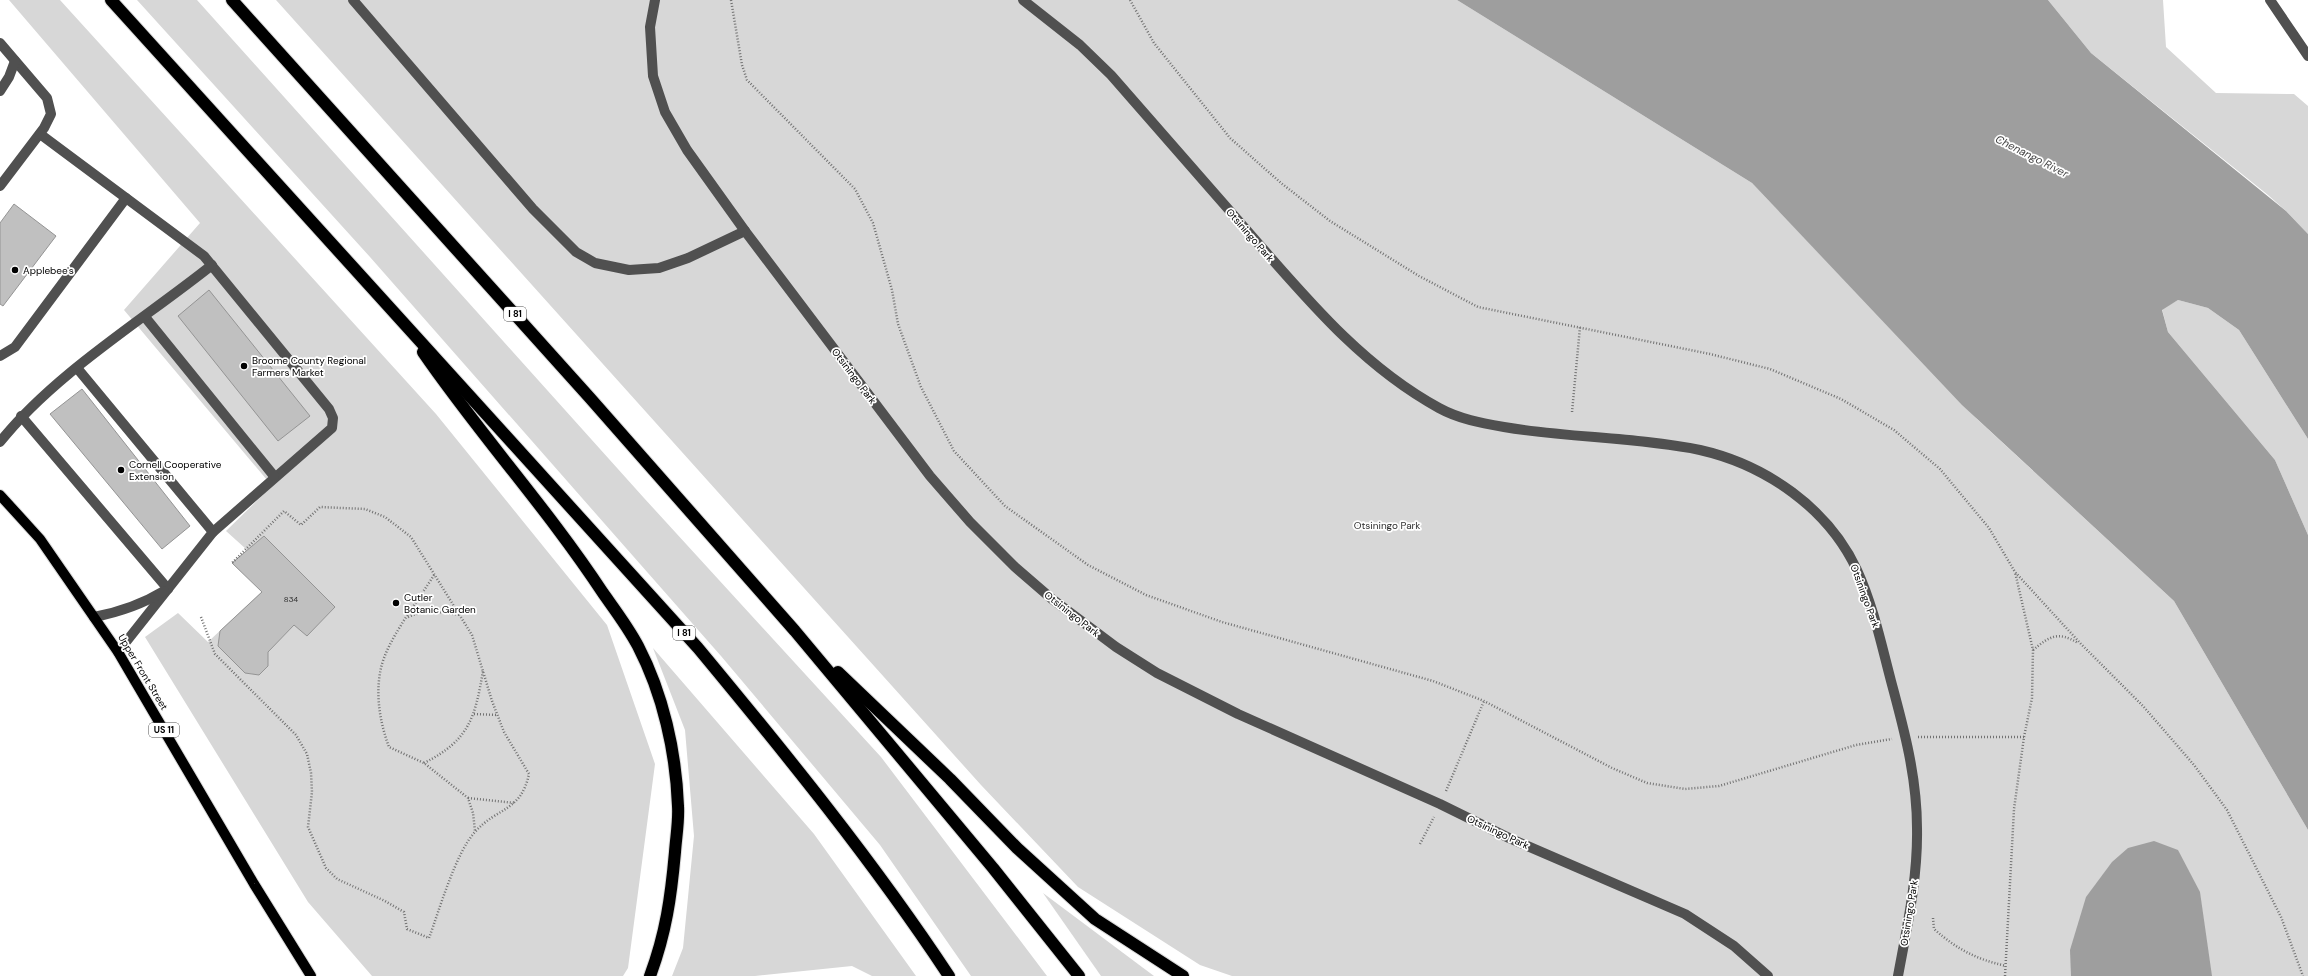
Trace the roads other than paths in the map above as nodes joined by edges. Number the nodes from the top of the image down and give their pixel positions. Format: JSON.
{"nodes":[{"id":1,"x":111,"y":0,"type":"edge"},
{"id":2,"x":232,"y":0,"type":"edge"},
{"id":3,"x":353,"y":0,"type":"edge"},
{"id":4,"x":655,"y":0,"type":"edge"},
{"id":5,"x":1022,"y":0,"type":"edge"},
{"id":6,"x":2270,"y":0,"type":"edge"},
{"id":7,"x":0,"y":43,"type":"edge"},
{"id":8,"x":2308,"y":56,"type":"edge"},
{"id":9,"x":15,"y":60,"type":"junction"},
{"id":10,"x":0,"y":91,"type":"edge"},
{"id":11,"x":40,"y":134,"type":"junction"},
{"id":12,"x":0,"y":186,"type":"edge"},
{"id":13,"x":126,"y":198,"type":"junction"},
{"id":14,"x":745,"y":231,"type":"junction"},
{"id":15,"x":212,"y":265,"type":"junction"},
{"id":16,"x":394,"y":310,"type":"junction"},
{"id":17,"x":145,"y":317,"type":"junction"},
{"id":18,"x":0,"y":356,"type":"edge"},
{"id":19,"x":77,"y":368,"type":"junction"},
{"id":20,"x":21,"y":416,"type":"junction"},
{"id":21,"x":0,"y":442,"type":"edge"},
{"id":22,"x":274,"y":476,"type":"junction"},
{"id":23,"x":0,"y":495,"type":"edge"},
{"id":24,"x":213,"y":532,"type":"junction"},
{"id":25,"x":168,"y":589,"type":"junction"},
{"id":26,"x":94,"y":617,"type":"junction"},
{"id":27,"x":795,"y":631,"type":"junction"},
{"id":28,"x":118,"y":652,"type":"junction"},
{"id":29,"x":311,"y":976,"type":"edge"},
{"id":30,"x":650,"y":976,"type":"edge"},
{"id":31,"x":950,"y":976,"type":"edge"},
{"id":32,"x":1078,"y":976,"type":"edge"},
{"id":33,"x":1182,"y":976,"type":"edge"},
{"id":34,"x":1768,"y":976,"type":"edge"},
{"id":35,"x":1898,"y":976,"type":"edge"}],
"edges":[{"from":1,"to":16,"type":"highway","number":"I 81"},
{"from":2,"to":27,"type":"highway","number":"I 81"},
{"from":3,"to":14,"type":"street"},
{"from":4,"to":14,"type":"street","name":"Otsiningo Park"},
{"from":5,"to":35,"type":"street","name":"Otsiningo Park"},
{"from":6,"to":8,"type":"street"},
{"from":7,"to":9,"type":"street"},
{"from":9,"to":10,"type":"street"},
{"from":9,"to":11,"type":"street"},
{"from":11,"to":12,"type":"street"},
{"from":11,"to":13,"type":"street"},
{"from":13,"to":15,"type":"street"},
{"from":13,"to":18,"type":"street"},
{"from":14,"to":34,"type":"street","name":"Otsiningo Park"},
{"from":15,"to":17,"type":"street"},
{"from":15,"to":22,"type":"street"},
{"from":16,"to":30,"type":"highway"},
{"from":16,"to":31,"type":"highway","number":"I 81"},
{"from":17,"to":19,"type":"street"},
{"from":17,"to":22,"type":"street"},
{"from":19,"to":20,"type":"street"},
{"from":19,"to":24,"type":"street"},
{"from":20,"to":21,"type":"street"},
{"from":20,"to":25,"type":"street"},
{"from":22,"to":24,"type":"street"},
{"from":23,"to":26,"type":"main road","name":"Upper Front Street","number":"US 11"},
{"from":24,"to":25,"type":"street"},
{"from":25,"to":26,"type":"street"},
{"from":25,"to":28,"type":"street"},
{"from":26,"to":28,"type":"main road","name":"Upper Front Street","number":"US 11"},
{"from":27,"to":32,"type":"highway","number":"I 81"},
{"from":27,"to":33,"type":"highway"},
{"from":28,"to":29,"type":"main road","name":"Upper Front Street","number":"US 11"}]}
